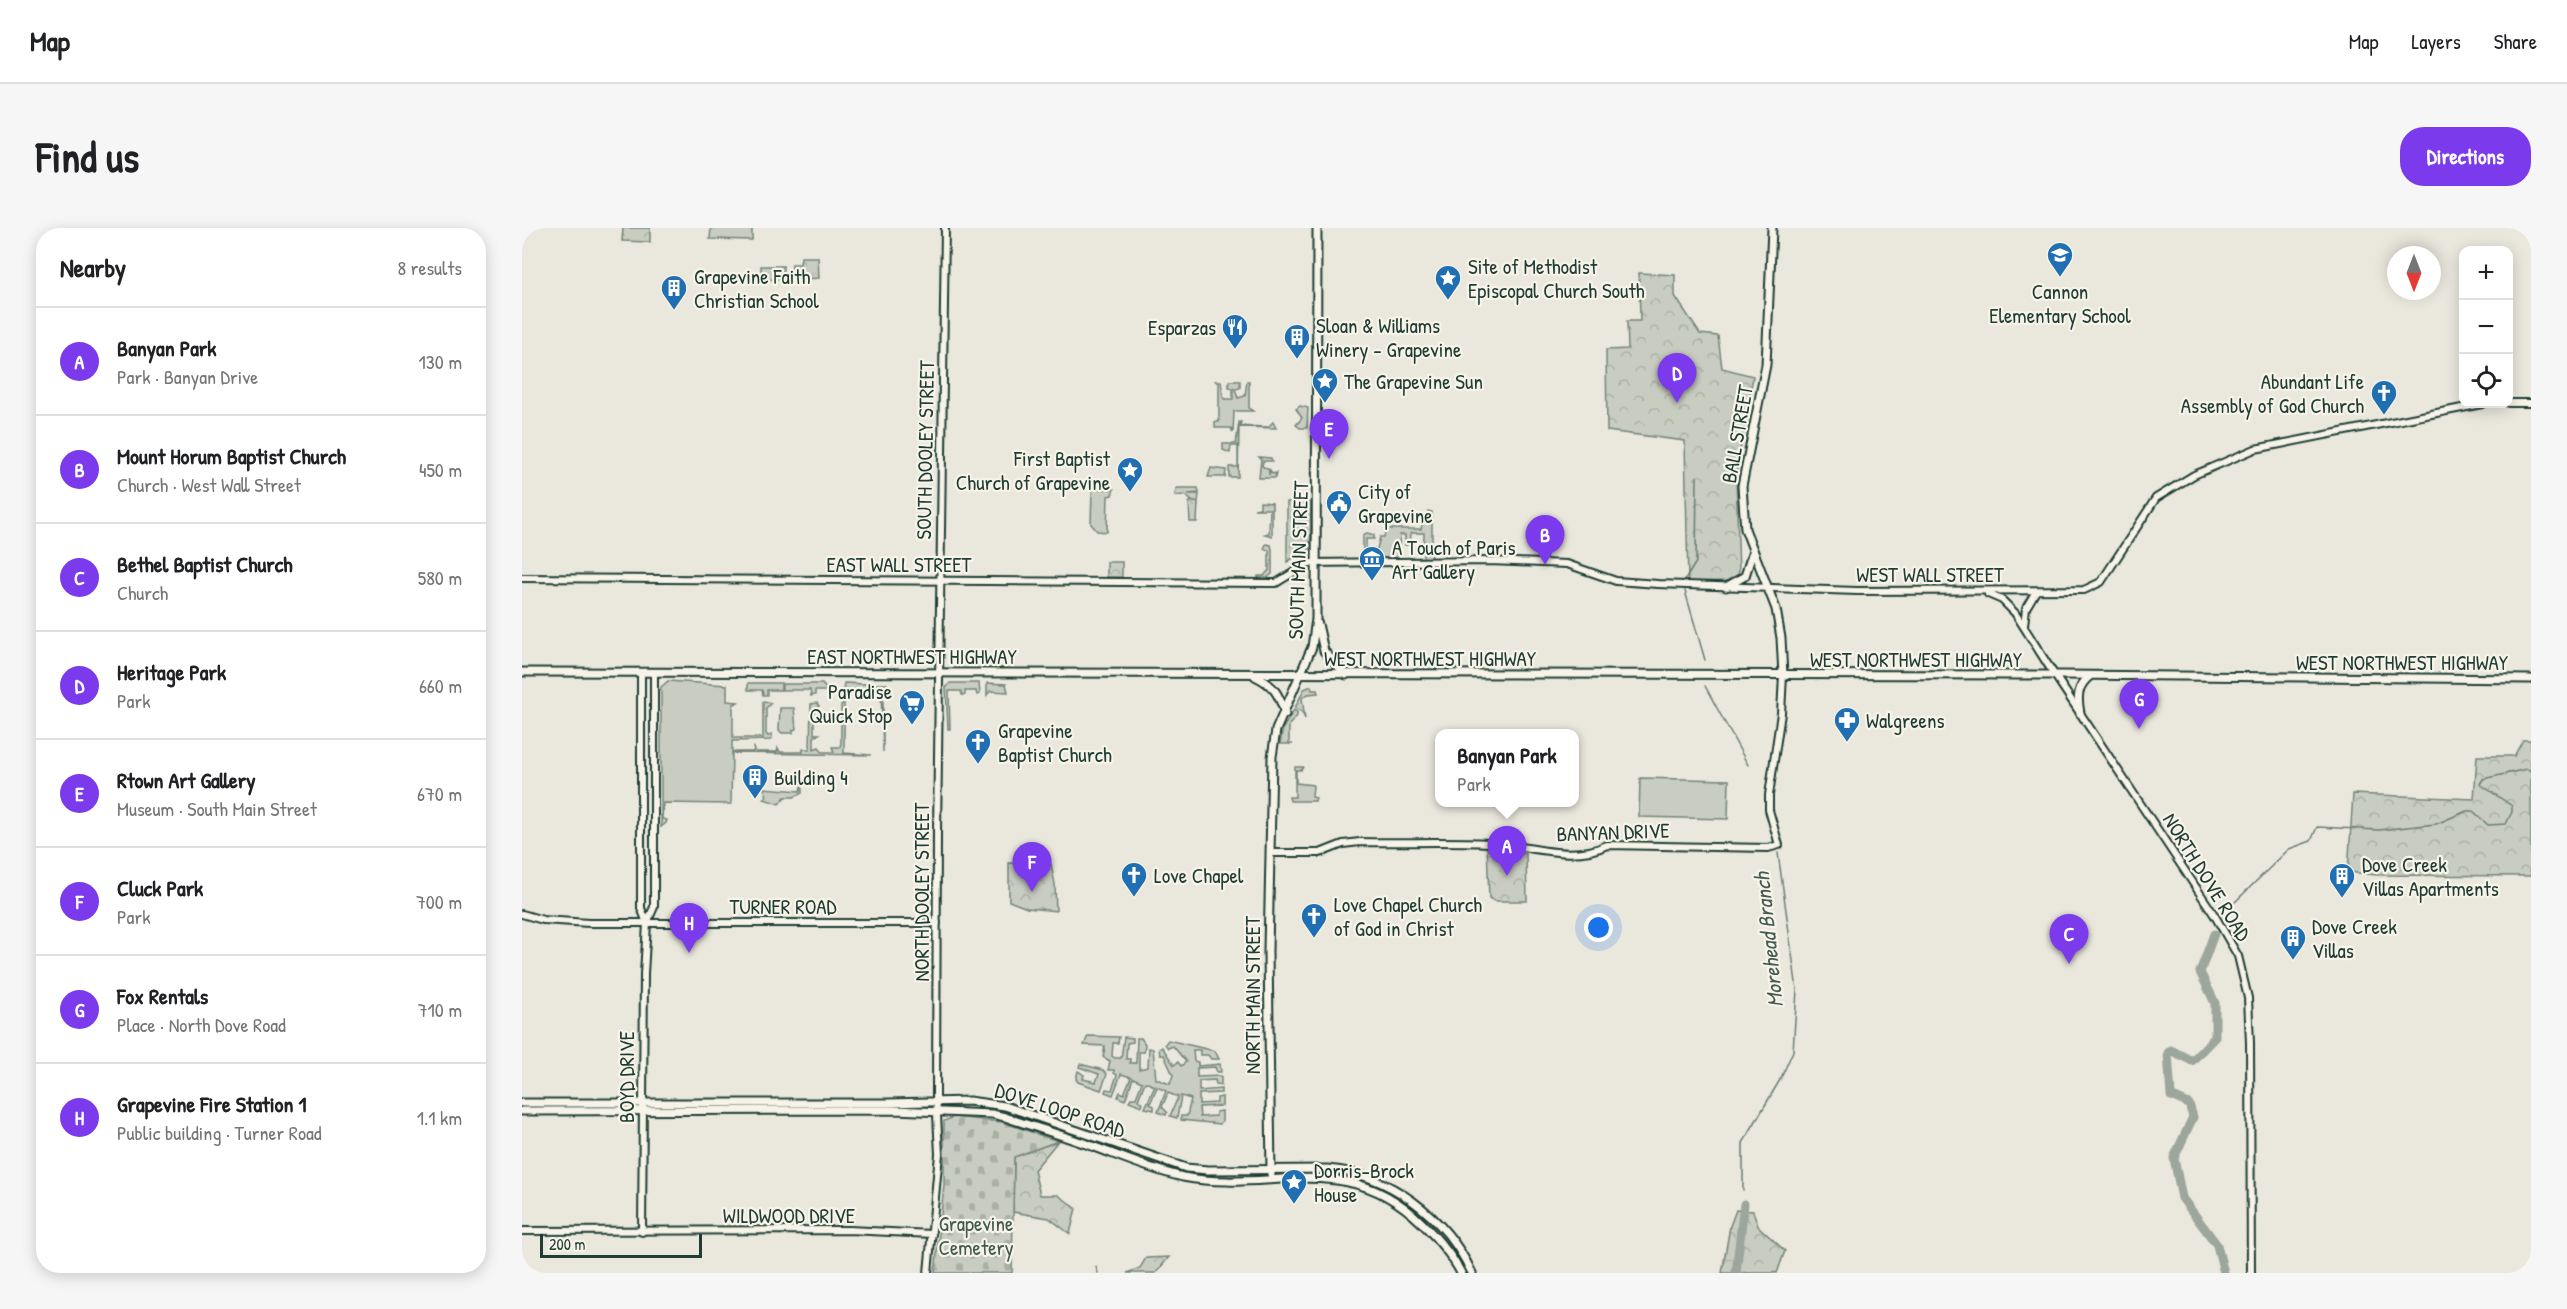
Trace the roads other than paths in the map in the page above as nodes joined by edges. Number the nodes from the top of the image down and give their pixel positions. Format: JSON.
{"nodes":[{"id":1,"x":945,"y":228,"type":"edge"},
{"id":2,"x":1317,"y":228,"type":"edge"},
{"id":3,"x":1772,"y":228,"type":"edge"},
{"id":4,"x":2513,"y":403,"type":"edge"},
{"id":5,"x":2531,"y":403,"type":"edge"},
{"id":6,"x":2462,"y":408,"type":"edge"},
{"id":7,"x":1752,"y":554,"type":"junction"},
{"id":8,"x":1317,"y":564,"type":"junction"},
{"id":9,"x":522,"y":578,"type":"edge"},
{"id":10,"x":940,"y":580,"type":"junction"},
{"id":11,"x":1726,"y":586,"type":"junction"},
{"id":12,"x":1769,"y":589,"type":"junction"},
{"id":13,"x":1980,"y":591,"type":"junction"},
{"id":14,"x":2036,"y":591,"type":"junction"},
{"id":15,"x":1316,"y":619,"type":"junction"},
{"id":16,"x":2025,"y":629,"type":"junction"},
{"id":17,"x":522,"y":672,"type":"edge"},
{"id":18,"x":642,"y":672,"type":"junction"},
{"id":19,"x":654,"y":672,"type":"junction"},
{"id":20,"x":938,"y":673,"type":"junction"},
{"id":21,"x":2053,"y":673,"type":"junction"},
{"id":22,"x":1301,"y":674,"type":"junction"},
{"id":23,"x":1252,"y":675,"type":"junction"},
{"id":24,"x":1346,"y":675,"type":"junction"},
{"id":25,"x":1782,"y":675,"type":"junction"},
{"id":26,"x":2090,"y":676,"type":"junction"},
{"id":27,"x":2531,"y":679,"type":"edge"},
{"id":28,"x":2080,"y":712,"type":"junction"},
{"id":29,"x":1284,"y":714,"type":"junction"},
{"id":30,"x":654,"y":831,"type":"junction"},
{"id":31,"x":641,"y":837,"type":"junction"},
{"id":32,"x":654,"y":842,"type":"junction"},
{"id":33,"x":1270,"y":853,"type":"junction"},
{"id":34,"x":522,"y":914,"type":"edge"},
{"id":35,"x":647,"y":923,"type":"junction"},
{"id":36,"x":937,"y":923,"type":"junction"},
{"id":37,"x":937,"y":1101,"type":"junction"},
{"id":38,"x":526,"y":1103,"type":"edge"},
{"id":39,"x":642,"y":1103,"type":"junction"},
{"id":40,"x":525,"y":1111,"type":"edge"},
{"id":41,"x":938,"y":1111,"type":"junction"},
{"id":42,"x":642,"y":1112,"type":"junction"},
{"id":43,"x":1271,"y":1169,"type":"junction"},
{"id":44,"x":1271,"y":1179,"type":"junction"},
{"id":45,"x":522,"y":1230,"type":"edge"},
{"id":46,"x":642,"y":1232,"type":"junction"},
{"id":47,"x":932,"y":1234,"type":"junction"},
{"id":48,"x":928,"y":1273,"type":"edge"},
{"id":49,"x":1461,"y":1273,"type":"edge"},
{"id":50,"x":1472,"y":1273,"type":"edge"},
{"id":51,"x":2251,"y":1273,"type":"edge"}],
"edges":[{"from":1,"to":10,"type":"street","name":"SOUTH DOOLEY STREET"},
{"from":2,"to":8,"type":"main road","name":"SOUTH MAIN STREET"},
{"from":3,"to":7,"type":"main road","name":"BALL STREET"},
{"from":4,"to":5,"type":"street"},
{"from":6,"to":14,"type":"street","name":"WEST WALL STREET"},
{"from":7,"to":11,"type":"main road"},
{"from":7,"to":12,"type":"main road","name":"BALL STREET"},
{"from":8,"to":10,"type":"street","name":"EAST WALL STREET"},
{"from":8,"to":11,"type":"street","name":"WEST WALL STREET"},
{"from":8,"to":15,"type":"main road","name":"SOUTH MAIN STREET"},
{"from":9,"to":10,"type":"street","name":"EAST WALL STREET"},
{"from":10,"to":20,"type":"street","name":"SOUTH DOOLEY STREET"},
{"from":11,"to":12,"type":"street","name":"WEST WALL STREET"},
{"from":12,"to":13,"type":"street","name":"WEST WALL STREET"},
{"from":12,"to":25,"type":"main road","name":"BALL STREET"},
{"from":13,"to":14,"type":"street","name":"WEST WALL STREET"},
{"from":13,"to":16,"type":"street","name":"NORTH DOVE ROAD"},
{"from":14,"to":16,"type":"street"},
{"from":15,"to":22,"type":"main road","name":"SOUTH MAIN STREET"},
{"from":15,"to":24,"type":"main road"},
{"from":16,"to":21,"type":"street","name":"NORTH DOVE ROAD"},
{"from":17,"to":18,"type":"main road","name":"EAST NORTHWEST HIGHWAY"},
{"from":18,"to":19,"type":"main road","name":"EAST NORTHWEST HIGHWAY"},
{"from":18,"to":31,"type":"street","name":"BOYD DRIVE"},
{"from":19,"to":20,"type":"main road","name":"EAST NORTHWEST HIGHWAY"},
{"from":19,"to":30,"type":"street","name":"BOYD DRIVE"},
{"from":20,"to":23,"type":"main road","name":"EAST NORTHWEST HIGHWAY"},
{"from":20,"to":36,"type":"street","name":"NORTH DOOLEY STREET"},
{"from":21,"to":25,"type":"main road","name":"WEST NORTHWEST HIGHWAY"},
{"from":21,"to":26,"type":"main road","name":"WEST NORTHWEST HIGHWAY"},
{"from":21,"to":28,"type":"street","name":"NORTH DOVE ROAD"},
{"from":22,"to":23,"type":"main road","name":"EAST NORTHWEST HIGHWAY"},
{"from":22,"to":24,"type":"main road","name":"WEST NORTHWEST HIGHWAY"},
{"from":22,"to":29,"type":"main road","name":"NORTH MAIN STREET"},
{"from":23,"to":29,"type":"main road"},
{"from":24,"to":25,"type":"main road","name":"WEST NORTHWEST HIGHWAY"},
{"from":25,"to":33,"type":"street","name":"BANYAN DRIVE"},
{"from":26,"to":27,"type":"main road","name":"WEST NORTHWEST HIGHWAY"},
{"from":26,"to":28,"type":"main road"},
{"from":28,"to":51,"type":"street","name":"NORTH DOVE ROAD"},
{"from":29,"to":33,"type":"main road","name":"NORTH MAIN STREET"},
{"from":30,"to":31,"type":"street"},
{"from":30,"to":32,"type":"street","name":"BOYD DRIVE"},
{"from":31,"to":32,"type":"street"},
{"from":31,"to":35,"type":"street","name":"BOYD DRIVE"},
{"from":32,"to":35,"type":"street","name":"BOYD DRIVE"},
{"from":33,"to":43,"type":"main road","name":"NORTH MAIN STREET"},
{"from":34,"to":35,"type":"street","name":"TURNER ROAD"},
{"from":35,"to":36,"type":"street","name":"TURNER ROAD"},
{"from":35,"to":39,"type":"street","name":"BOYD DRIVE"},
{"from":36,"to":37,"type":"street","name":"NORTH DOOLEY STREET"},
{"from":37,"to":39,"type":"main road","name":"DOVE LOOP ROAD"},
{"from":37,"to":41,"type":"street","name":"NORTH DOOLEY STREET"},
{"from":37,"to":43,"type":"main road","name":"DOVE LOOP ROAD"},
{"from":38,"to":39,"type":"main road","name":"DOVE LOOP ROAD"},
{"from":38,"to":40,"type":"main road"},
{"from":39,"to":42,"type":"street","name":"BOYD DRIVE"},
{"from":40,"to":42,"type":"main road","name":"DOVE LOOP ROAD"},
{"from":41,"to":42,"type":"main road","name":"DOVE LOOP ROAD"},
{"from":41,"to":44,"type":"main road","name":"DOVE LOOP ROAD"},
{"from":41,"to":47,"type":"street"},
{"from":42,"to":46,"type":"street","name":"BOYD DRIVE"},
{"from":43,"to":44,"type":"main road","name":"NORTH MAIN STREET"},
{"from":43,"to":50,"type":"main road","name":"DOVE LOOP ROAD"},
{"from":44,"to":49,"type":"main road","name":"DOVE LOOP ROAD"},
{"from":45,"to":46,"type":"street","name":"WILDWOOD DRIVE"},
{"from":46,"to":47,"type":"street","name":"WILDWOOD DRIVE"},
{"from":47,"to":48,"type":"street"}]}
